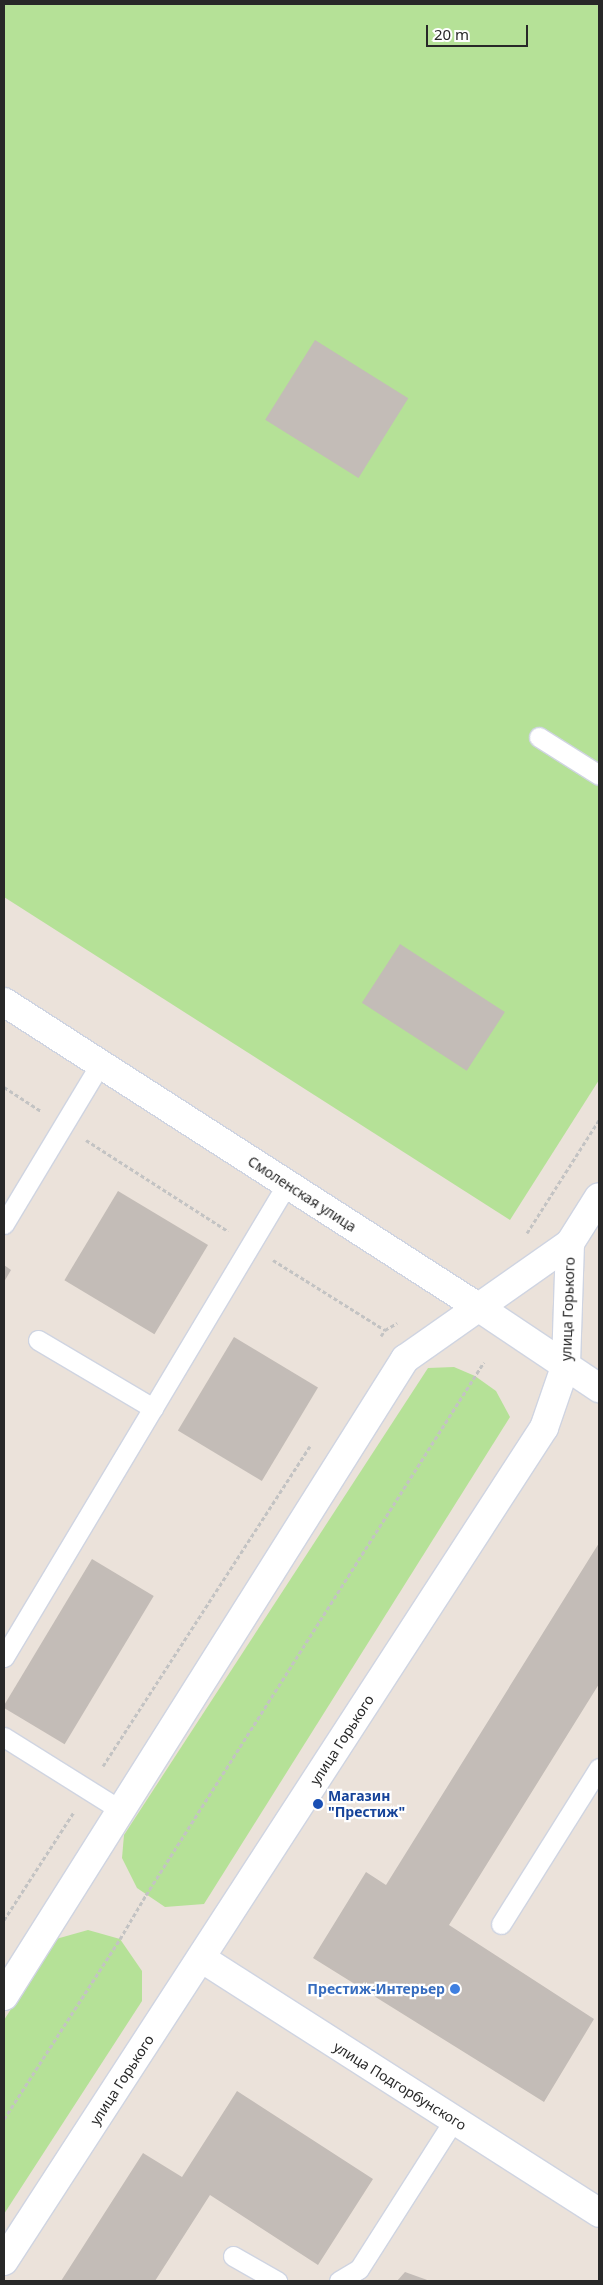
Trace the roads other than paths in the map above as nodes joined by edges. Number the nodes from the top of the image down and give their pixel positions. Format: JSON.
{"nodes":[{"id":1,"x":539,"y":737,"type":"dead end"},
{"id":2,"x":599,"y":775,"type":"edge"},
{"id":3,"x":4,"y":1002,"type":"edge"},
{"id":4,"x":100,"y":1064,"type":"junction"},
{"id":5,"x":287,"y":1184,"type":"junction"},
{"id":6,"x":599,"y":1197,"type":"edge"},
{"id":7,"x":4,"y":1224,"type":"edge"},
{"id":8,"x":570,"y":1243,"type":"junction"},
{"id":9,"x":478,"y":1307,"type":"junction"},
{"id":10,"x":38,"y":1340,"type":"dead end"},
{"id":11,"x":566,"y":1364,"type":"junction"},
{"id":12,"x":599,"y":1388,"type":"edge"},
{"id":13,"x":153,"y":1408,"type":"junction"},
{"id":14,"x":4,"y":1657,"type":"edge"},
{"id":15,"x":4,"y":1737,"type":"edge"},
{"id":16,"x":599,"y":1768,"type":"edge"},
{"id":17,"x":122,"y":1811,"type":"junction"},
{"id":18,"x":501,"y":1924,"type":"dead end"},
{"id":19,"x":201,"y":1958,"type":"junction"},
{"id":20,"x":4,"y":1996,"type":"edge"},
{"id":21,"x":454,"y":2120,"type":"junction"},
{"id":22,"x":599,"y":2213,"type":"edge"},
{"id":23,"x":233,"y":2256,"type":"dead end"},
{"id":24,"x":4,"y":2261,"type":"edge"},
{"id":25,"x":277,"y":2281,"type":"edge"},
{"id":26,"x":339,"y":2281,"type":"edge"}],
"edges":[{"from":1,"to":2,"type":"lane"},
{"from":3,"to":4,"type":"street","name":"Смоленская улица"},
{"from":4,"to":5,"type":"street","name":"Смоленская улица"},
{"from":4,"to":7,"type":"lane"},
{"from":5,"to":9,"type":"street","name":"Смоленская улица"},
{"from":5,"to":13,"type":"lane"},
{"from":6,"to":8,"type":"street","name":"улица Горького"},
{"from":8,"to":9,"type":"street","name":"улица Горького"},
{"from":8,"to":11,"type":"street","name":"улица Горького"},
{"from":9,"to":11,"type":"street","name":"Смоленская улица"},
{"from":9,"to":17,"type":"street","name":"улица Горького"},
{"from":10,"to":13,"type":"lane"},
{"from":11,"to":12,"type":"street","name":"Смоленская улица"},
{"from":11,"to":19,"type":"street","name":"улица Горького"},
{"from":13,"to":14,"type":"lane"},
{"from":15,"to":17,"type":"lane"},
{"from":16,"to":18,"type":"lane"},
{"from":17,"to":20,"type":"street","name":"улица Горького"},
{"from":19,"to":21,"type":"street","name":"улица Подгорбунского"},
{"from":19,"to":24,"type":"street","name":"улица Горького"},
{"from":21,"to":22,"type":"street","name":"улица Подгорбунского"},
{"from":21,"to":26,"type":"lane"},
{"from":23,"to":25,"type":"lane"}]}
